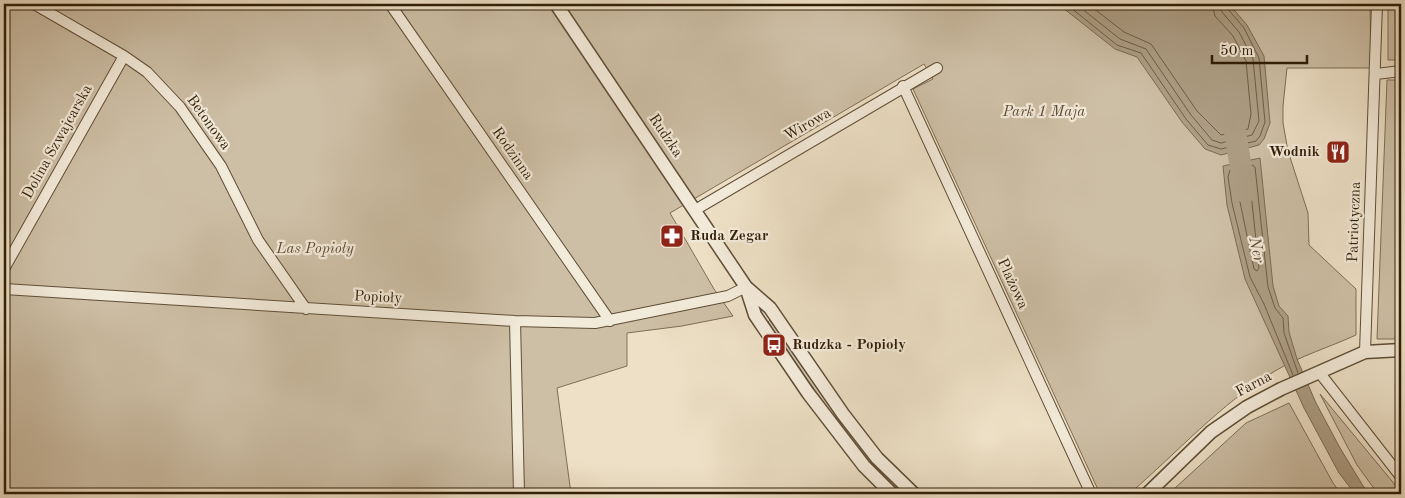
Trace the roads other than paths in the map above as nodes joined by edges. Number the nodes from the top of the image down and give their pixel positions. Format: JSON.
{"nodes":[{"id":1,"x":34,"y":4,"type":"edge"},
{"id":2,"x":390,"y":4,"type":"edge"},
{"id":3,"x":556,"y":4,"type":"edge"},
{"id":4,"x":1377,"y":4,"type":"edge"},
{"id":5,"x":124,"y":56,"type":"junction"},
{"id":6,"x":936,"y":68,"type":"dead end"},
{"id":7,"x":1401,"y":71,"type":"edge"},
{"id":8,"x":1376,"y":74,"type":"junction"},
{"id":9,"x":903,"y":86,"type":"junction"},
{"id":10,"x":695,"y":210,"type":"junction"},
{"id":11,"x":4,"y":269,"type":"edge"},
{"id":12,"x":746,"y":287,"type":"junction"},
{"id":13,"x":4,"y":290,"type":"edge"},
{"id":14,"x":306,"y":309,"type":"junction"},
{"id":15,"x":610,"y":320,"type":"junction"},
{"id":16,"x":515,"y":321,"type":"junction"},
{"id":17,"x":1401,"y":350,"type":"edge"},
{"id":18,"x":1365,"y":352,"type":"junction"},
{"id":19,"x":1315,"y":373,"type":"junction"},
{"id":20,"x":1401,"y":477,"type":"edge"},
{"id":21,"x":519,"y":494,"type":"edge"},
{"id":22,"x":892,"y":494,"type":"edge"},
{"id":23,"x":914,"y":494,"type":"edge"},
{"id":24,"x":1091,"y":494,"type":"edge"},
{"id":25,"x":1147,"y":494,"type":"edge"}],
"edges":[{"from":1,"to":5,"type":"street","name":"Betonowa"},
{"from":2,"to":15,"type":"street","name":"Rodzinna"},
{"from":3,"to":10,"type":"street","name":"Rudzka"},
{"from":4,"to":8,"type":"street","name":"Patriotyczna"},
{"from":5,"to":11,"type":"street","name":"Dolina Szwajcarska"},
{"from":5,"to":14,"type":"street","name":"Betonowa"},
{"from":6,"to":9,"type":"street","name":"Wirowa"},
{"from":7,"to":8,"type":"street"},
{"from":8,"to":18,"type":"street","name":"Patriotyczna"},
{"from":9,"to":10,"type":"street","name":"Wirowa"},
{"from":9,"to":24,"type":"street","name":"Plażowa"},
{"from":10,"to":12,"type":"street","name":"Rudzka"},
{"from":12,"to":15,"type":"street","name":"Popioły"},
{"from":12,"to":22,"type":"street","name":"Rudzka"},
{"from":12,"to":23,"type":"street","name":"Rudzka"},
{"from":13,"to":14,"type":"street","name":"Popioły"},
{"from":14,"to":16,"type":"street","name":"Popioły"},
{"from":15,"to":16,"type":"street","name":"Popioły"},
{"from":16,"to":21,"type":"street"},
{"from":17,"to":18,"type":"street","name":"Farna"},
{"from":18,"to":19,"type":"street","name":"Farna"},
{"from":19,"to":20,"type":"street"},
{"from":19,"to":25,"type":"street","name":"Farna"}]}
